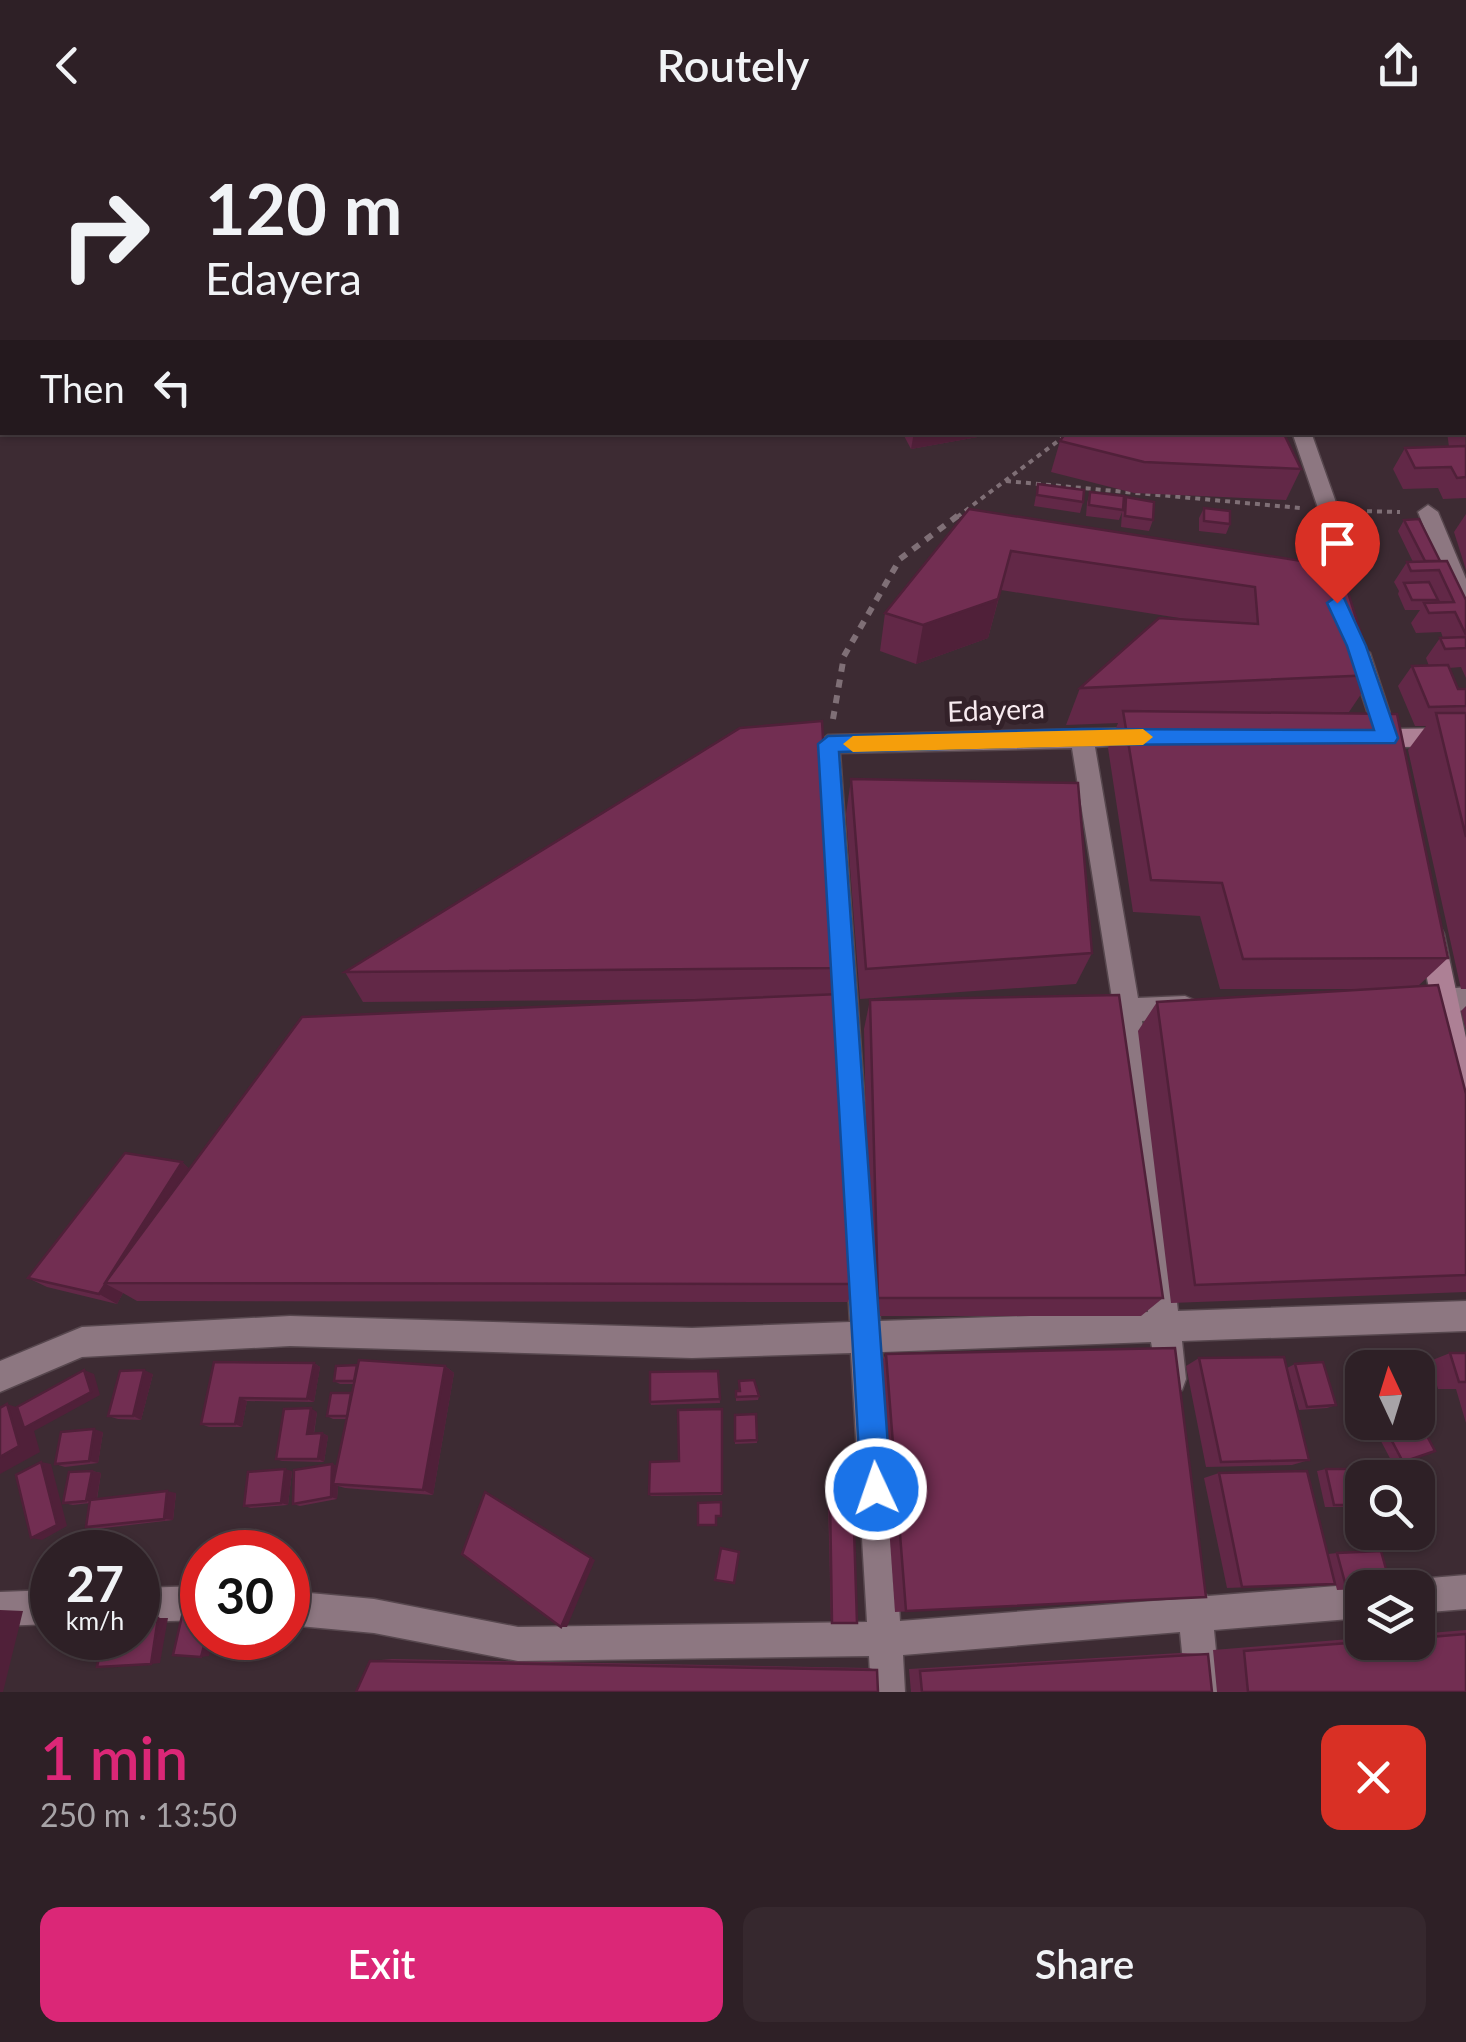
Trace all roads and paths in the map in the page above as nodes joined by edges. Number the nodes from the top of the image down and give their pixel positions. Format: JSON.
{"nodes":[{"id":1,"x":1066,"y":435,"type":"edge"},
{"id":2,"x":1302,"y":435,"type":"edge"},
{"id":3,"x":1006,"y":481,"type":"junction"},
{"id":4,"x":1329,"y":511,"type":"junction"},
{"id":5,"x":1428,"y":512,"type":"joint"},
{"id":6,"x":931,"y":536,"type":"junction"},
{"id":7,"x":950,"y":540,"type":"edge"},
{"id":8,"x":1466,"y":605,"type":"edge"},
{"id":9,"x":1082,"y":737,"type":"junction"},
{"id":10,"x":1178,"y":737,"type":"edge"},
{"id":11,"x":1466,"y":737,"type":"edge"},
{"id":12,"x":1349,"y":738,"type":"edge"},
{"id":13,"x":1387,"y":738,"type":"junction"},
{"id":14,"x":828,"y":744,"type":"junction"},
{"id":15,"x":1396,"y":775,"type":"edge"},
{"id":16,"x":1425,"y":906,"type":"edge"},
{"id":17,"x":1456,"y":999,"type":"edge"},
{"id":18,"x":1406,"y":1001,"type":"edge"},
{"id":19,"x":1207,"y":1007,"type":"edge"},
{"id":20,"x":1127,"y":1010,"type":"junction"},
{"id":21,"x":1071,"y":1012,"type":"edge"},
{"id":22,"x":1466,"y":1102,"type":"edge"},
{"id":23,"x":1466,"y":1316,"type":"edge"},
{"id":24,"x":1165,"y":1326,"type":"junction"},
{"id":25,"x":868,"y":1339,"type":"junction"},
{"id":26,"x":0,"y":1377,"type":"edge"},
{"id":27,"x":1173,"y":1403,"type":"edge"},
{"id":28,"x":1191,"y":1577,"type":"edge"},
{"id":29,"x":1466,"y":1592,"type":"edge"},
{"id":30,"x":1435,"y":1595,"type":"edge"},
{"id":31,"x":1345,"y":1602,"type":"edge"},
{"id":32,"x":30,"y":1608,"type":"edge"},
{"id":33,"x":0,"y":1609,"type":"edge"},
{"id":34,"x":310,"y":1610,"type":"edge"},
{"id":35,"x":1195,"y":1615,"type":"junction"},
{"id":36,"x":884,"y":1639,"type":"junction"},
{"id":37,"x":888,"y":1692,"type":"edge"},
{"id":38,"x":1203,"y":1692,"type":"edge"}],
"edges":[{"from":1,"to":3,"type":"path"},
{"from":2,"to":4,"type":"street"},
{"from":3,"to":4,"type":"path"},
{"from":3,"to":6,"type":"path"},
{"from":4,"to":5,"type":"path"},
{"from":4,"to":13,"type":"street"},
{"from":5,"to":8,"type":"street"},
{"from":6,"to":7,"type":"path"},
{"from":6,"to":14,"type":"path"},
{"from":9,"to":10,"type":"street","name":"Edayera"},
{"from":9,"to":14,"type":"street","name":"Edayera"},
{"from":9,"to":20,"type":"street"},
{"from":11,"to":13,"type":"street"},
{"from":12,"to":13,"type":"street"},
{"from":13,"to":15,"type":"street"},
{"from":14,"to":25,"type":"street"},
{"from":16,"to":17,"type":"street"},
{"from":17,"to":18,"type":"street"},
{"from":17,"to":22,"type":"street"},
{"from":19,"to":20,"type":"street"},
{"from":20,"to":21,"type":"street"},
{"from":20,"to":24,"type":"street"},
{"from":23,"to":24,"type":"street"},
{"from":24,"to":25,"type":"street"},
{"from":24,"to":27,"type":"street"},
{"from":25,"to":26,"type":"street"},
{"from":25,"to":36,"type":"street"},
{"from":28,"to":35,"type":"street"},
{"from":29,"to":30,"type":"street"},
{"from":31,"to":35,"type":"street"},
{"from":32,"to":33,"type":"street"},
{"from":34,"to":36,"type":"street"},
{"from":35,"to":36,"type":"street"},
{"from":35,"to":38,"type":"street"},
{"from":36,"to":37,"type":"street"}]}
